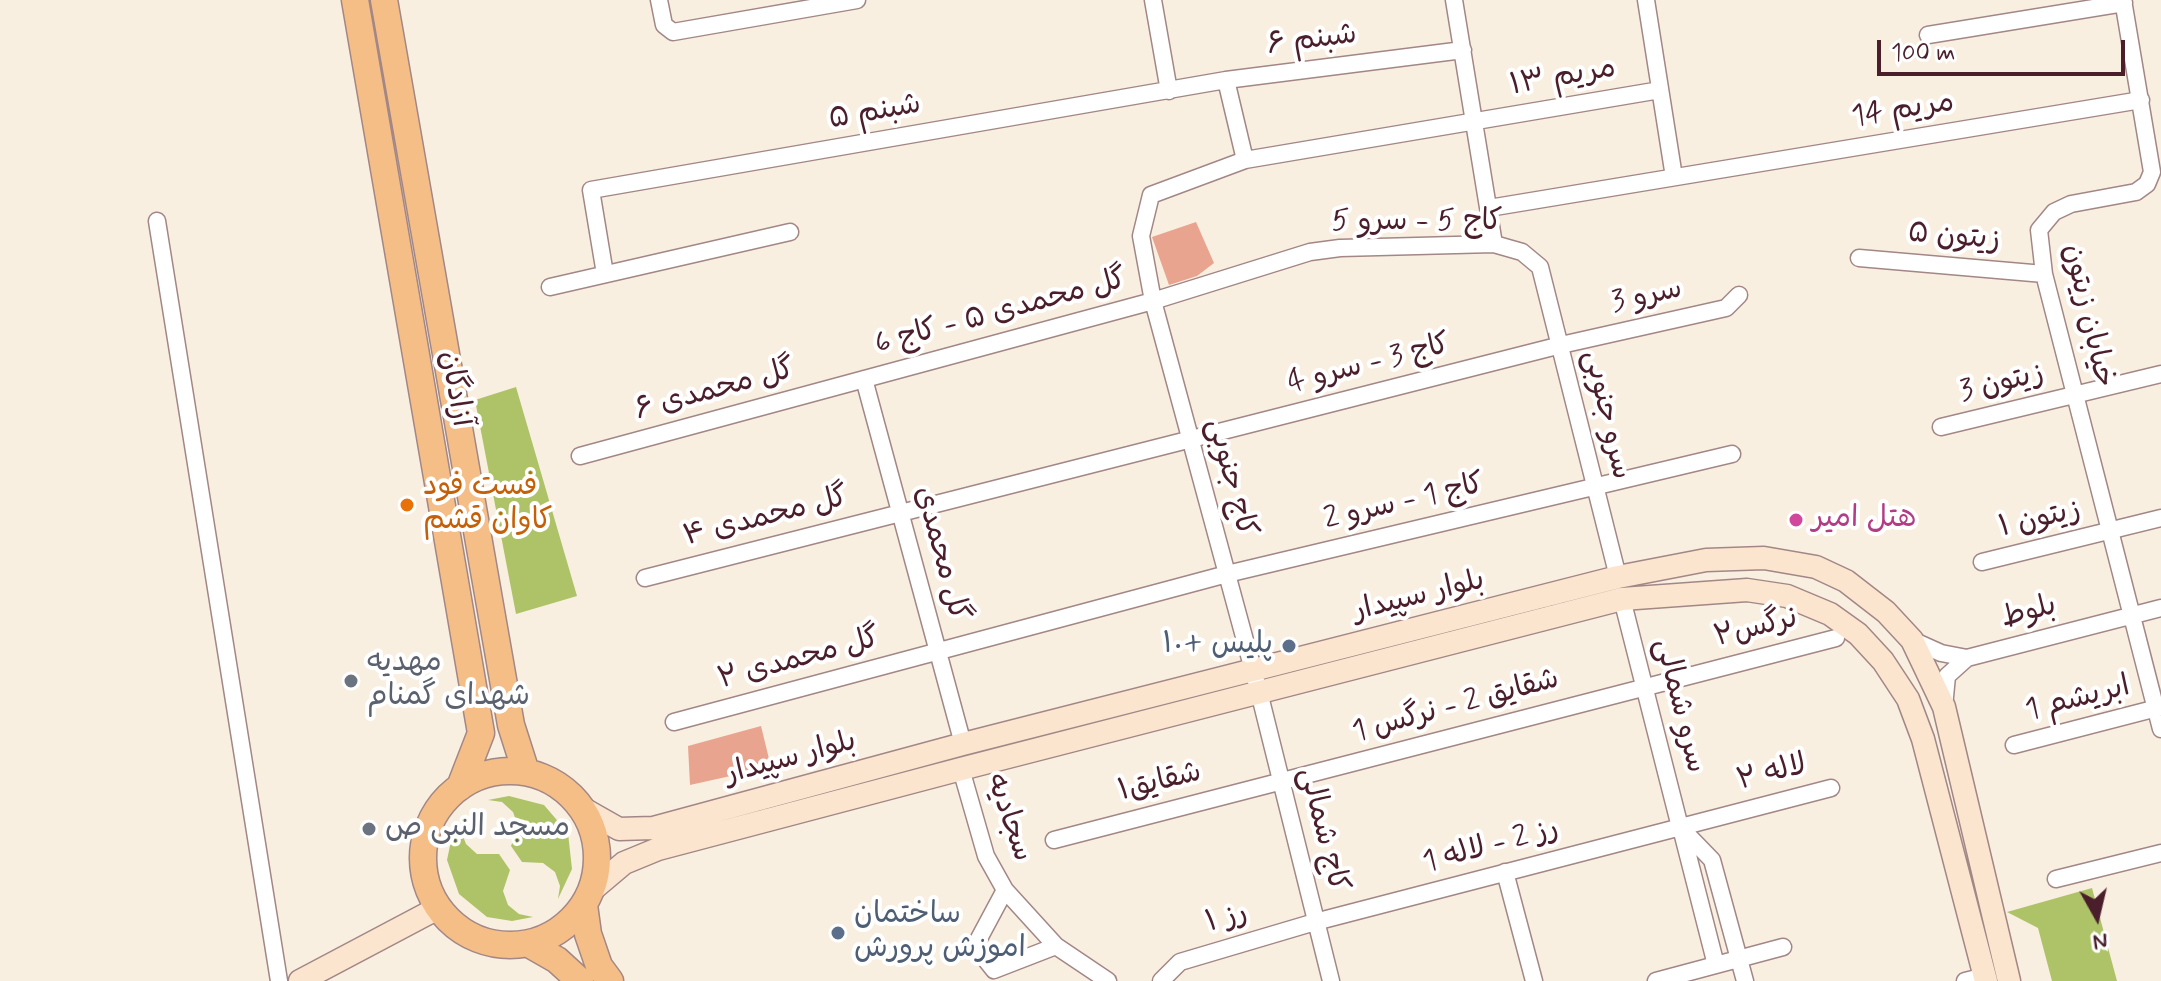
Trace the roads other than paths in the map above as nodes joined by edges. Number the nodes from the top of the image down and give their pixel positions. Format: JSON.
{"nodes":[{"id":1,"x":355,"y":0,"type":"edge"},
{"id":2,"x":384,"y":0,"type":"edge"},
{"id":3,"x":659,"y":0,"type":"edge"},
{"id":4,"x":857,"y":0,"type":"edge"},
{"id":5,"x":1153,"y":0,"type":"edge"},
{"id":6,"x":1454,"y":0,"type":"edge"},
{"id":7,"x":1646,"y":0,"type":"edge"},
{"id":8,"x":2123,"y":2,"type":"edge"},
{"id":9,"x":1928,"y":35,"type":"dead end"},
{"id":10,"x":1463,"y":50,"type":"junction"},
{"id":11,"x":1226,"y":80,"type":"junction"},
{"id":12,"x":1660,"y":90,"type":"junction"},
{"id":13,"x":1169,"y":91,"type":"junction"},
{"id":14,"x":2141,"y":100,"type":"junction"},
{"id":15,"x":1475,"y":121,"type":"junction"},
{"id":16,"x":409,"y":142,"type":"junction"},
{"id":17,"x":380,"y":147,"type":"junction"},
{"id":18,"x":1245,"y":160,"type":"junction"},
{"id":19,"x":1674,"y":177,"type":"junction"},
{"id":20,"x":1489,"y":208,"type":"junction"},
{"id":21,"x":157,"y":221,"type":"dead end"},
{"id":22,"x":790,"y":232,"type":"dead end"},
{"id":23,"x":1494,"y":244,"type":"junction"},
{"id":24,"x":1859,"y":258,"type":"dead end"},
{"id":25,"x":1540,"y":267,"type":"joint"},
{"id":26,"x":605,"y":274,"type":"junction"},
{"id":27,"x":2044,"y":274,"type":"junction"},
{"id":28,"x":550,"y":287,"type":"dead end"},
{"id":29,"x":1739,"y":295,"type":"dead end"},
{"id":30,"x":1153,"y":301,"type":"junction"},
{"id":31,"x":1561,"y":345,"type":"junction"},
{"id":32,"x":2161,"y":374,"type":"edge"},
{"id":33,"x":864,"y":379,"type":"junction"},
{"id":34,"x":2076,"y":396,"type":"junction"},
{"id":35,"x":1941,"y":427,"type":"dead end"},
{"id":36,"x":1190,"y":439,"type":"junction"},
{"id":37,"x":1732,"y":454,"type":"dead end"},
{"id":38,"x":580,"y":456,"type":"dead end"},
{"id":39,"x":1594,"y":487,"type":"junction"},
{"id":40,"x":900,"y":513,"type":"junction"},
{"id":41,"x":2161,"y":518,"type":"edge"},
{"id":42,"x":2111,"y":532,"type":"junction"},
{"id":43,"x":1982,"y":562,"type":"dead end"},
{"id":44,"x":1227,"y":574,"type":"junction"},
{"id":45,"x":645,"y":578,"type":"dead end"},
{"id":46,"x":1620,"y":588,"type":"junction"},
{"id":47,"x":2161,"y":608,"type":"edge"},
{"id":48,"x":2132,"y":616,"type":"junction"},
{"id":49,"x":1836,"y":638,"type":"dead end"},
{"id":50,"x":1912,"y":640,"type":"junction"},
{"id":51,"x":938,"y":652,"type":"junction"},
{"id":52,"x":1967,"y":658,"type":"junction"},
{"id":53,"x":1256,"y":681,"type":"junction"},
{"id":54,"x":1645,"y":686,"type":"junction"},
{"id":55,"x":1944,"y":707,"type":"junction"},
{"id":56,"x":2158,"y":708,"type":"edge"},
{"id":57,"x":674,"y":722,"type":"dead end"},
{"id":58,"x":2161,"y":729,"type":"edge"},
{"id":59,"x":963,"y":744,"type":"junction"},
{"id":60,"x":2014,"y":745,"type":"dead end"},
{"id":61,"x":961,"y":769,"type":"junction"},
{"id":62,"x":526,"y":772,"type":"junction"},
{"id":63,"x":1281,"y":781,"type":"junction"},
{"id":64,"x":460,"y":787,"type":"junction"},
{"id":65,"x":1831,"y":788,"type":"dead end"},
{"id":66,"x":582,"y":808,"type":"junction"},
{"id":67,"x":1680,"y":827,"type":"junction"},
{"id":68,"x":1054,"y":840,"type":"dead end"},
{"id":69,"x":2161,"y":853,"type":"edge"},
{"id":70,"x":1505,"y":872,"type":"junction"},
{"id":71,"x":2056,"y":879,"type":"dead end"},
{"id":72,"x":1005,"y":890,"type":"junction"},
{"id":73,"x":588,"y":898,"type":"junction"},
{"id":74,"x":438,"y":908,"type":"junction"},
{"id":75,"x":1315,"y":922,"type":"junction"},
{"id":76,"x":529,"y":944,"type":"junction"},
{"id":77,"x":1056,"y":946,"type":"junction"},
{"id":78,"x":1783,"y":947,"type":"dead end"},
{"id":79,"x":1739,"y":959,"type":"junction"},
{"id":80,"x":1716,"y":965,"type":"junction"},
{"id":81,"x":1979,"y":979,"type":"edge"},
{"id":82,"x":279,"y":981,"type":"edge"},
{"id":83,"x":300,"y":981,"type":"edge"},
{"id":84,"x":580,"y":981,"type":"edge"},
{"id":85,"x":610,"y":981,"type":"edge"},
{"id":86,"x":1108,"y":981,"type":"edge"},
{"id":87,"x":1161,"y":981,"type":"edge"},
{"id":88,"x":1331,"y":981,"type":"edge"},
{"id":89,"x":1534,"y":981,"type":"edge"},
{"id":90,"x":1656,"y":981,"type":"edge"},
{"id":91,"x":1745,"y":981,"type":"edge"},
{"id":92,"x":2009,"y":981,"type":"edge"}],
"edges":[{"from":1,"to":17,"type":"main road","name":"آزادگان"},
{"from":2,"to":16,"type":"main road","name":"آزادگان"},
{"from":3,"to":4,"type":"street"},
{"from":5,"to":13,"type":"street"},
{"from":6,"to":10,"type":"street"},
{"from":7,"to":12,"type":"street"},
{"from":8,"to":9,"type":"street"},
{"from":8,"to":14,"type":"street"},
{"from":10,"to":11,"type":"street","name":"شبنم ۶"},
{"from":10,"to":15,"type":"street"},
{"from":11,"to":13,"type":"street","name":"شبنم ۶"},
{"from":11,"to":18,"type":"street"},
{"from":12,"to":15,"type":"street","name":"مریم ۱۳"},
{"from":12,"to":19,"type":"street"},
{"from":13,"to":26,"type":"street","name":"شبنم ۵"},
{"from":14,"to":19,"type":"street","name":"مریم 14"},
{"from":14,"to":27,"type":"street","name":"خیابان زیتون"},
{"from":15,"to":18,"type":"street","name":"مریم ۱۳"},
{"from":15,"to":20,"type":"street"},
{"from":16,"to":17,"type":"main road"},
{"from":16,"to":62,"type":"main road","name":"آزادگان"},
{"from":17,"to":64,"type":"main road","name":"آزادگان"},
{"from":18,"to":30,"type":"street","name":"کاج جنوبی"},
{"from":19,"to":20,"type":"street","name":"مریم 14"},
{"from":20,"to":23,"type":"street"},
{"from":21,"to":82,"type":"street"},
{"from":22,"to":26,"type":"street"},
{"from":23,"to":25,"type":"street","name":"کاج 5 - سرو 5"},
{"from":23,"to":30,"type":"street","name":"کاج 5 - سرو 5"},
{"from":24,"to":27,"type":"street","name":"زیتون ۵"},
{"from":25,"to":31,"type":"street","name":"سرو جنوبی"},
{"from":26,"to":28,"type":"street"},
{"from":27,"to":34,"type":"street","name":"خیابان زیتون"},
{"from":29,"to":31,"type":"street","name":"سرو 3"},
{"from":30,"to":33,"type":"street","name":"گل محمدی ۵ - کاج 6"},
{"from":30,"to":36,"type":"street","name":"کاج جنوبی"},
{"from":31,"to":36,"type":"street","name":"کاج 3 - سرو 4"},
{"from":31,"to":39,"type":"street","name":"سرو جنوبی"},
{"from":32,"to":34,"type":"street","name":"زیتون 3"},
{"from":33,"to":38,"type":"street","name":"گل محمدی ۶"},
{"from":33,"to":40,"type":"street","name":"گل محمدی"},
{"from":34,"to":35,"type":"street","name":"زیتون 3"},
{"from":34,"to":42,"type":"street","name":"خیابان زیتون"},
{"from":36,"to":40,"type":"street","name":"کاج 3 - سرو 4"},
{"from":36,"to":44,"type":"street","name":"کاج جنوبی"},
{"from":37,"to":39,"type":"street","name":"کاج 1 - سرو 2"},
{"from":39,"to":44,"type":"street","name":"کاج 1 - سرو 2"},
{"from":39,"to":46,"type":"street","name":"سرو جنوبی"},
{"from":40,"to":45,"type":"street","name":"گل محمدی ۴"},
{"from":40,"to":51,"type":"street","name":"گل محمدی"},
{"from":41,"to":42,"type":"street","name":"زیتون ۱"},
{"from":42,"to":43,"type":"street","name":"زیتون ۱"},
{"from":42,"to":48,"type":"street","name":"خیابان زیتون"},
{"from":44,"to":51,"type":"street","name":"کاج 1 - سرو 2"},
{"from":44,"to":53,"type":"street","name":"کاج جنوبی"},
{"from":46,"to":50,"type":"street","name":"بلوار سپیدار"},
{"from":46,"to":53,"type":"street","name":"بلوار سپیدار"},
{"from":46,"to":54,"type":"street","name":"سرو شمالی"},
{"from":46,"to":81,"type":"street","name":"بلوار سپیدار"},
{"from":47,"to":48,"type":"street","name":"بلوط"},
{"from":48,"to":52,"type":"street","name":"بلوط"},
{"from":48,"to":56,"type":"street","name":"خیابان زیتون"},
{"from":49,"to":54,"type":"street","name":"نرگس۲"},
{"from":50,"to":52,"type":"street"},
{"from":50,"to":55,"type":"street","name":"بلوار سپیدار"},
{"from":51,"to":57,"type":"street","name":"گل محمدی ۲"},
{"from":51,"to":59,"type":"street","name":"گل محمدی"},
{"from":52,"to":55,"type":"street","name":"بلوط"},
{"from":53,"to":59,"type":"street","name":"بلوار سپیدار"},
{"from":53,"to":61,"type":"street","name":"بلوار سپیدار"},
{"from":53,"to":63,"type":"street","name":"کاج شمالی"},
{"from":54,"to":63,"type":"street","name":"شقایق 2 - نرگس 1"},
{"from":54,"to":67,"type":"street","name":"سرو شمالی"},
{"from":55,"to":92,"type":"street","name":"بلوار سپیدار"},
{"from":56,"to":58,"type":"street","name":"خیابان زیتون"},
{"from":56,"to":60,"type":"street","name":"ابریشم 1"},
{"from":59,"to":66,"type":"street","name":"بلوار سپیدار"},
{"from":61,"to":72,"type":"street","name":"سجادیه"},
{"from":61,"to":73,"type":"street","name":"بلوار سپیدار"},
{"from":62,"to":64,"type":"main road"},
{"from":62,"to":66,"type":"main road"},
{"from":63,"to":68,"type":"street","name":"شقایق۱"},
{"from":63,"to":75,"type":"street","name":"کاج شمالی"},
{"from":64,"to":74,"type":"main road"},
{"from":65,"to":67,"type":"street","name":"لاله ۲"},
{"from":66,"to":73,"type":"main road"},
{"from":67,"to":70,"type":"street","name":"رز 2 - لاله 1"},
{"from":67,"to":79,"type":"street"},
{"from":67,"to":80,"type":"street","name":"سرو شمالی"},
{"from":69,"to":71,"type":"street"},
{"from":70,"to":75,"type":"street","name":"رز 2 - لاله 1"},
{"from":70,"to":89,"type":"street"},
{"from":72,"to":77,"type":"street","name":"سجادیه"},
{"from":72,"to":77,"type":"street"},
{"from":73,"to":76,"type":"main road"},
{"from":73,"to":85,"type":"main road"},
{"from":74,"to":76,"type":"main road"},
{"from":74,"to":83,"type":"street"},
{"from":75,"to":87,"type":"street","name":"رز ۱"},
{"from":75,"to":88,"type":"street","name":"کاج شمالی"},
{"from":76,"to":84,"type":"main road"},
{"from":77,"to":86,"type":"street","name":"سجادیه"},
{"from":78,"to":79,"type":"street"},
{"from":79,"to":80,"type":"street"},
{"from":79,"to":91,"type":"street"},
{"from":80,"to":90,"type":"street"}]}
